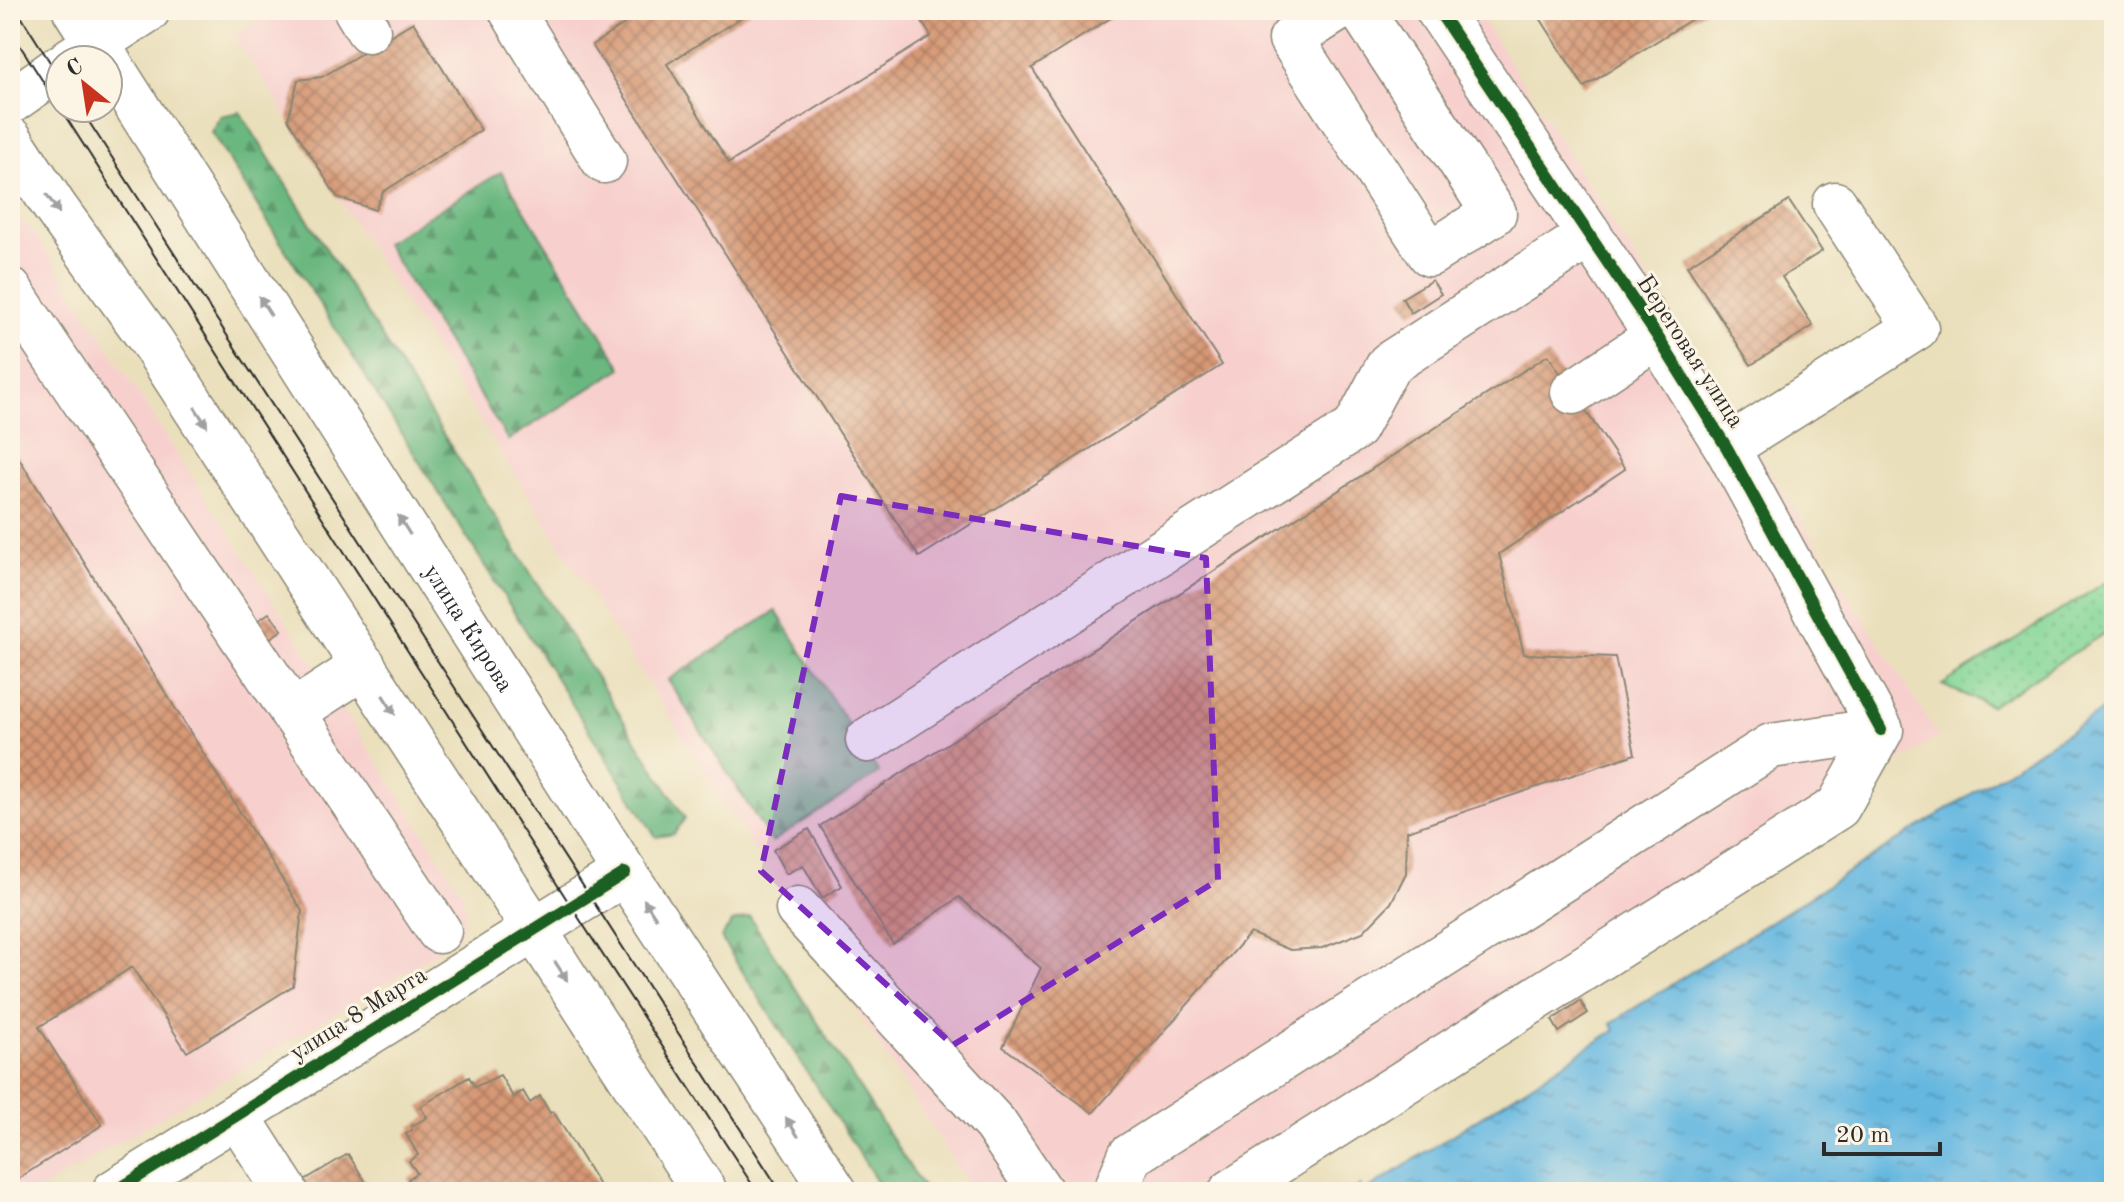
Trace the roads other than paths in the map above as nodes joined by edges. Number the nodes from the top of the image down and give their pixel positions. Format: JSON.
{"nodes":[{"id":1,"x":148,"y":10,"type":"edge"},
{"id":2,"x":1337,"y":10,"type":"edge"},
{"id":3,"x":1361,"y":10,"type":"edge"},
{"id":4,"x":1438,"y":10,"type":"edge"},
{"id":5,"x":528,"y":16,"type":"edge"},
{"id":6,"x":96,"y":44,"type":"edge"},
{"id":7,"x":44,"y":78,"type":"edge"},
{"id":8,"x":124,"y":98,"type":"edge"},
{"id":9,"x":10,"y":102,"type":"edge"},
{"id":10,"x":10,"y":139,"type":"edge"},
{"id":11,"x":1532,"y":154,"type":"junction"},
{"id":12,"x":604,"y":161,"type":"dead end"},
{"id":13,"x":1478,"y":189,"type":"junction"},
{"id":14,"x":1835,"y":204,"type":"dead end"},
{"id":15,"x":1590,"y":235,"type":"junction"},
{"id":16,"x":10,"y":290,"type":"edge"},
{"id":17,"x":1657,"y":336,"type":"junction"},
{"id":18,"x":1573,"y":392,"type":"dead end"},
{"id":19,"x":1727,"y":448,"type":"junction"},
{"id":20,"x":364,"y":666,"type":"junction"},
{"id":21,"x":292,"y":713,"type":"junction"},
{"id":22,"x":1881,"y":730,"type":"junction"},
{"id":23,"x":868,"y":740,"type":"dead end"},
{"id":24,"x":625,"y":873,"type":"junction"},
{"id":25,"x":798,"y":909,"type":"dead end"},
{"id":26,"x":534,"y":930,"type":"junction"},
{"id":27,"x":439,"y":931,"type":"dead end"},
{"id":28,"x":237,"y":1115,"type":"junction"},
{"id":29,"x":114,"y":1192,"type":"edge"},
{"id":30,"x":286,"y":1192,"type":"edge"},
{"id":31,"x":705,"y":1192,"type":"edge"},
{"id":32,"x":835,"y":1192,"type":"edge"},
{"id":33,"x":1041,"y":1192,"type":"edge"},
{"id":34,"x":1115,"y":1192,"type":"edge"},
{"id":35,"x":1231,"y":1192,"type":"edge"}],
"edges":[{"from":1,"to":6,"type":"main road"},
{"from":2,"to":13,"type":"main road"},
{"from":3,"to":13,"type":"main road"},
{"from":4,"to":11,"type":"main road","name":"Береговая улица"},
{"from":5,"to":12,"type":"main road"},
{"from":7,"to":9,"type":"main road"},
{"from":24,"to":8,"type":"main road","name":"улица Кирова","one_way":true},
{"from":10,"to":20,"type":"main road","one_way":true},
{"from":11,"to":13,"type":"main road"},
{"from":11,"to":15,"type":"main road","name":"Береговая улица"},
{"from":14,"to":19,"type":"main road"},
{"from":15,"to":17,"type":"main road","name":"Береговая улица"},
{"from":15,"to":23,"type":"main road"},
{"from":16,"to":21,"type":"main road"},
{"from":17,"to":18,"type":"main road"},
{"from":17,"to":19,"type":"main road","name":"Береговая улица"},
{"from":19,"to":22,"type":"main road","name":"Береговая улица"},
{"from":20,"to":21,"type":"main road"},
{"from":20,"to":26,"type":"main road","one_way":true},
{"from":21,"to":27,"type":"main road"},
{"from":22,"to":34,"type":"main road"},
{"from":22,"to":35,"type":"main road"},
{"from":24,"to":26,"type":"main road","name":"улица 8 Марта"},
{"from":32,"to":24,"type":"main road","name":"улица Кирова","one_way":true},
{"from":25,"to":33,"type":"main road"},
{"from":26,"to":28,"type":"main road","name":"улица 8 Марта"},
{"from":26,"to":31,"type":"main road","one_way":true},
{"from":28,"to":29,"type":"main road","name":"улица 8 Марта"},
{"from":28,"to":30,"type":"main road"}]}
